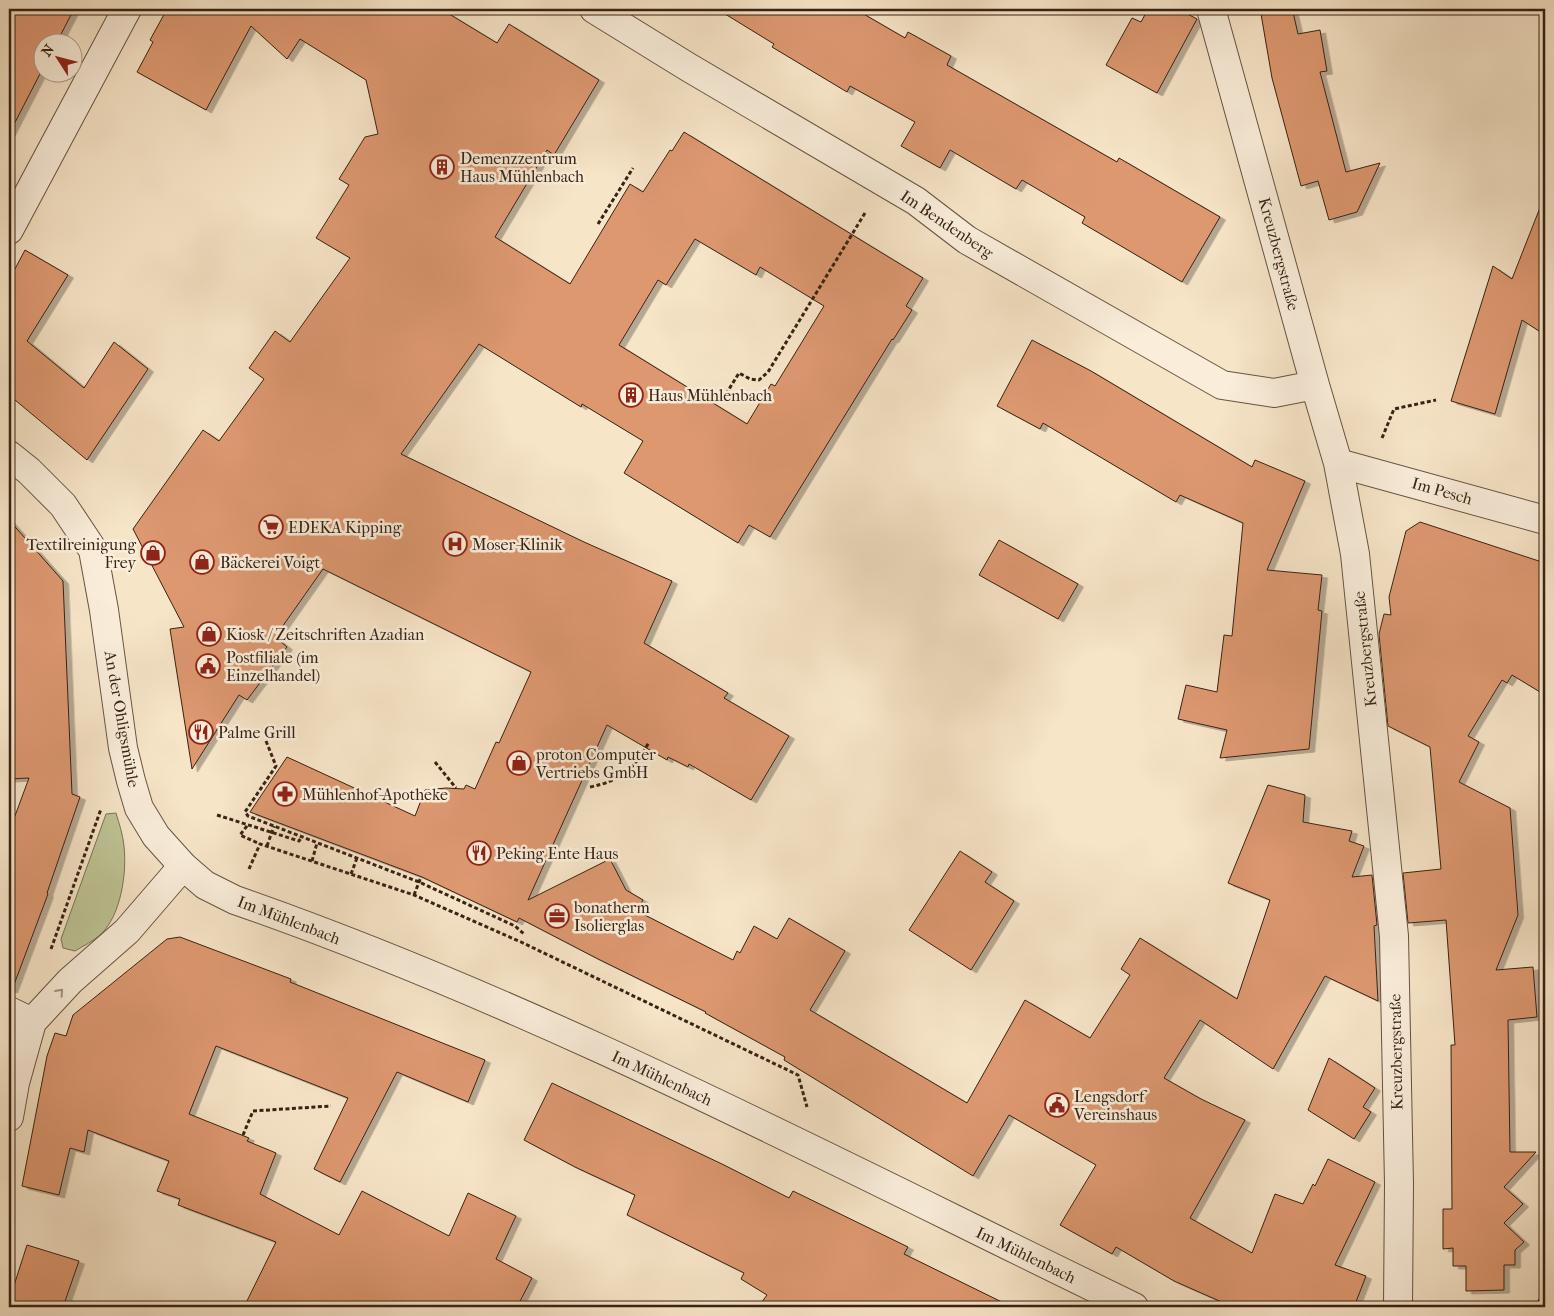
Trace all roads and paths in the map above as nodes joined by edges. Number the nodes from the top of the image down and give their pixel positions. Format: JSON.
{"nodes":[{"id":1,"x":126,"y":9,"type":"edge"},
{"id":2,"x":594,"y":9,"type":"edge"},
{"id":3,"x":1211,"y":9,"type":"edge"},
{"id":4,"x":633,"y":168,"type":"dead end"},
{"id":5,"x":884,"y":181,"type":"junction"},
{"id":6,"x":598,"y":224,"type":"dead end"},
{"id":7,"x":9,"y":230,"type":"edge"},
{"id":8,"x":1315,"y":385,"type":"junction"},
{"id":9,"x":726,"y":394,"type":"dead end"},
{"id":10,"x":1436,"y":400,"type":"dead end"},
{"id":11,"x":1381,"y":441,"type":"dead end"},
{"id":12,"x":9,"y":455,"type":"edge"},
{"id":13,"x":1338,"y":463,"type":"junction"},
{"id":14,"x":1545,"y":520,"type":"edge"},
{"id":15,"x":266,"y":741,"type":"dead end"},
{"id":16,"x":649,"y":742,"type":"dead end"},
{"id":17,"x":435,"y":762,"type":"dead end"},
{"id":18,"x":590,"y":787,"type":"dead end"},
{"id":19,"x":456,"y":788,"type":"dead end"},
{"id":20,"x":103,"y":804,"type":"dead end"},
{"id":21,"x":217,"y":815,"type":"dead end"},
{"id":22,"x":247,"y":826,"type":"junction"},
{"id":23,"x":274,"y":826,"type":"junction"},
{"id":24,"x":272,"y":833,"type":"junction"},
{"id":25,"x":302,"y":837,"type":"junction"},
{"id":26,"x":317,"y":843,"type":"junction"},
{"id":27,"x":260,"y":844,"type":"dead end"},
{"id":28,"x":357,"y":858,"type":"junction"},
{"id":29,"x":312,"y":861,"type":"junction"},
{"id":30,"x":183,"y":866,"type":"junction"},
{"id":31,"x":351,"y":874,"type":"junction"},
{"id":32,"x":421,"y":877,"type":"dead end"},
{"id":33,"x":419,"y":882,"type":"junction"},
{"id":34,"x":414,"y":895,"type":"junction"},
{"id":35,"x":524,"y":934,"type":"dead end"},
{"id":36,"x":49,"y":953,"type":"dead end"},
{"id":37,"x":20,"y":1017,"type":"edge"},
{"id":38,"x":331,"y":1106,"type":"dead end"},
{"id":39,"x":809,"y":1114,"type":"dead end"},
{"id":40,"x":9,"y":1117,"type":"edge"},
{"id":41,"x":243,"y":1135,"type":"dead end"},
{"id":42,"x":1545,"y":1292,"type":"edge"},
{"id":43,"x":1134,"y":1307,"type":"edge"},
{"id":44,"x":1398,"y":1307,"type":"edge"},
{"id":45,"x":1535,"y":1307,"type":"edge"}],
"edges":[{"from":1,"to":7,"type":"street"},
{"from":2,"to":5,"type":"street","name":"Im Bendenberg"},
{"from":3,"to":8,"type":"street","name":"Kreuzbergstraße"},
{"from":4,"to":6,"type":"path"},
{"from":5,"to":8,"type":"street","name":"Im Bendenberg"},
{"from":5,"to":9,"type":"path"},
{"from":8,"to":13,"type":"street","name":"Kreuzbergstraße"},
{"from":10,"to":11,"type":"path"},
{"from":12,"to":30,"type":"street","name":"An der Ohligsmühle"},
{"from":13,"to":14,"type":"street","name":"Im Pesch"},
{"from":13,"to":44,"type":"street","name":"Kreuzbergstraße"},
{"from":15,"to":23,"type":"path"},
{"from":16,"to":18,"type":"path"},
{"from":17,"to":19,"type":"path"},
{"from":20,"to":36,"type":"path"},
{"from":21,"to":22,"type":"path"},
{"from":22,"to":24,"type":"path"},
{"from":22,"to":27,"type":"path"},
{"from":23,"to":24,"type":"path"},
{"from":23,"to":25,"type":"path"},
{"from":24,"to":25,"type":"path"},
{"from":24,"to":29,"type":"path"},
{"from":25,"to":26,"type":"path"},
{"from":26,"to":28,"type":"path"},
{"from":26,"to":29,"type":"path"},
{"from":28,"to":31,"type":"path"},
{"from":28,"to":33,"type":"path"},
{"from":29,"to":31,"type":"path"},
{"from":37,"to":30,"type":"street","one_way":true},
{"from":30,"to":43,"type":"street","name":"Im Mühlenbach"},
{"from":31,"to":34,"type":"path"},
{"from":32,"to":33,"type":"path"},
{"from":33,"to":34,"type":"path"},
{"from":33,"to":35,"type":"path"},
{"from":34,"to":39,"type":"path"},
{"from":37,"to":40,"type":"street"},
{"from":38,"to":41,"type":"path"},
{"from":42,"to":45,"type":"path"}]}
